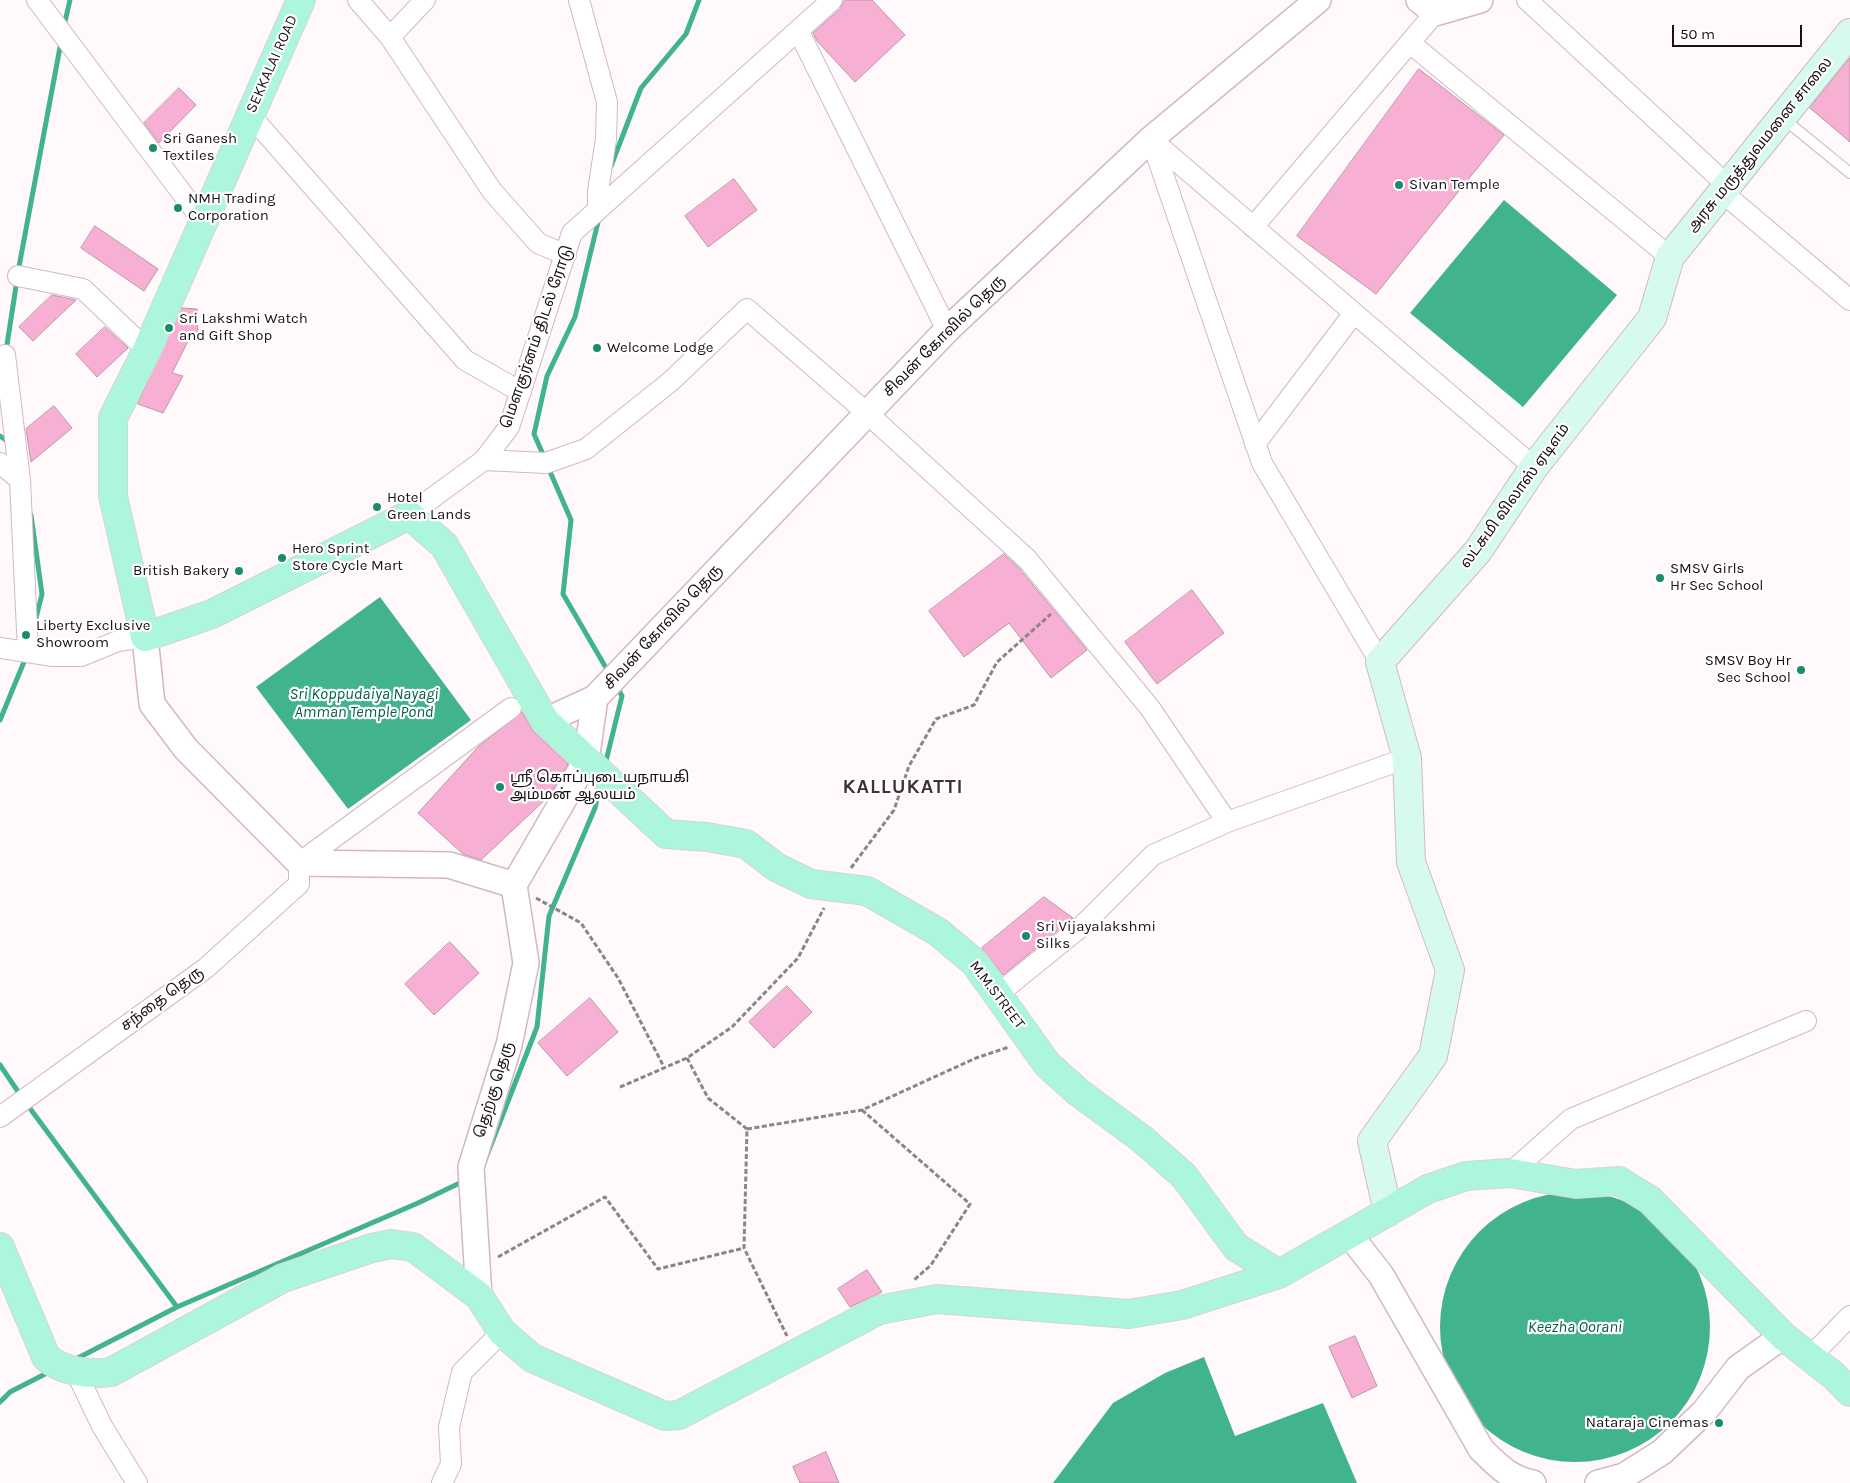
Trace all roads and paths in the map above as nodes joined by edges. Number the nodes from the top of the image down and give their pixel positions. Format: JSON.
{"nodes":[{"id":1,"x":36,"y":0,"type":"edge"},
{"id":2,"x":301,"y":0,"type":"edge"},
{"id":3,"x":358,"y":0,"type":"edge"},
{"id":4,"x":425,"y":0,"type":"edge"},
{"id":5,"x":579,"y":0,"type":"edge"},
{"id":6,"x":832,"y":0,"type":"edge"},
{"id":7,"x":1318,"y":0,"type":"edge"},
{"id":8,"x":1480,"y":0,"type":"edge"},
{"id":9,"x":1527,"y":0,"type":"edge"},
{"id":10,"x":1427,"y":7,"type":"edge"},
{"id":11,"x":799,"y":32,"type":"junction"},
{"id":12,"x":1850,"y":33,"type":"edge"},
{"id":13,"x":390,"y":38,"type":"junction"},
{"id":14,"x":1410,"y":43,"type":"junction"},
{"id":15,"x":250,"y":115,"type":"junction"},
{"id":16,"x":1781,"y":116,"type":"junction"},
{"id":17,"x":1150,"y":139,"type":"junction"},
{"id":18,"x":1850,"y":173,"type":"edge"},
{"id":19,"x":1724,"y":188,"type":"junction"},
{"id":20,"x":598,"y":210,"type":"junction"},
{"id":21,"x":203,"y":221,"type":"junction"},
{"id":22,"x":1253,"y":227,"type":"junction"},
{"id":23,"x":566,"y":255,"type":"junction"},
{"id":24,"x":1670,"y":257,"type":"junction"},
{"id":25,"x":18,"y":276,"type":"dead end"},
{"id":26,"x":1850,"y":300,"type":"edge"},
{"id":27,"x":1354,"y":313,"type":"junction"},
{"id":28,"x":947,"y":330,"type":"junction"},
{"id":29,"x":146,"y":350,"type":"junction"},
{"id":30,"x":5,"y":355,"type":"dead end"},
{"id":31,"x":520,"y":392,"type":"junction"},
{"id":32,"x":867,"y":413,"type":"junction"},
{"id":33,"x":1255,"y":444,"type":"junction"},
{"id":34,"x":484,"y":460,"type":"junction"},
{"id":35,"x":0,"y":463,"type":"edge"},
{"id":36,"x":1534,"y":467,"type":"junction"},
{"id":37,"x":20,"y":480,"type":"junction"},
{"id":38,"x":409,"y":515,"type":"junction"},
{"id":39,"x":1062,"y":603,"type":"junction"},
{"id":40,"x":145,"y":637,"type":"junction"},
{"id":41,"x":0,"y":648,"type":"edge"},
{"id":42,"x":28,"y":652,"type":"junction"},
{"id":43,"x":1380,"y":662,"type":"junction"},
{"id":44,"x":596,"y":698,"type":"junction"},
{"id":45,"x":511,"y":708,"type":"dead end"},
{"id":46,"x":545,"y":721,"type":"junction"},
{"id":47,"x":1407,"y":758,"type":"junction"},
{"id":48,"x":586,"y":761,"type":"junction"},
{"id":49,"x":1227,"y":822,"type":"junction"},
{"id":50,"x":299,"y":863,"type":"junction"},
{"id":51,"x":514,"y":885,"type":"junction"},
{"id":52,"x":838,"y":887,"type":"junction"},
{"id":53,"x":998,"y":994,"type":"junction"},
{"id":54,"x":1806,"y":1021,"type":"dead end"},
{"id":55,"x":1031,"y":1040,"type":"junction"},
{"id":56,"x":686,"y":1058,"type":"junction"},
{"id":57,"x":664,"y":1068,"type":"junction"},
{"id":58,"x":620,"y":1087,"type":"dead end"},
{"id":59,"x":862,"y":1110,"type":"junction"},
{"id":60,"x":0,"y":1117,"type":"edge"},
{"id":61,"x":747,"y":1129,"type":"junction"},
{"id":62,"x":1510,"y":1173,"type":"junction"},
{"id":63,"x":1388,"y":1212,"type":"junction"},
{"id":64,"x":1349,"y":1234,"type":"junction"},
{"id":65,"x":0,"y":1247,"type":"edge"},
{"id":66,"x":744,"y":1248,"type":"junction"},
{"id":67,"x":478,"y":1269,"type":"junction"},
{"id":68,"x":1279,"y":1274,"type":"junction"},
{"id":69,"x":909,"y":1284,"type":"dead end"},
{"id":70,"x":479,"y":1296,"type":"junction"},
{"id":71,"x":1850,"y":1316,"type":"edge"},
{"id":72,"x":502,"y":1332,"type":"junction"},
{"id":73,"x":1783,"y":1336,"type":"junction"},
{"id":74,"x":796,"y":1354,"type":"junction"},
{"id":75,"x":1810,"y":1356,"type":"junction"},
{"id":76,"x":75,"y":1370,"type":"junction"},
{"id":77,"x":1850,"y":1392,"type":"edge"},
{"id":78,"x":1500,"y":1477,"type":"edge"},
{"id":79,"x":138,"y":1483,"type":"edge"},
{"id":80,"x":442,"y":1483,"type":"edge"},
{"id":81,"x":1533,"y":1483,"type":"edge"},
{"id":82,"x":1598,"y":1483,"type":"edge"}],
"edges":[{"from":1,"to":21,"type":"street"},
{"from":2,"to":15,"type":"main road","name":"SEKKALAI ROAD"},
{"from":3,"to":13,"type":"street"},
{"from":4,"to":13,"type":"street"},
{"from":5,"to":20,"type":"street"},
{"from":6,"to":11,"type":"street","name":"மௌகுர்னம் திடல் ரோடு"},
{"from":7,"to":17,"type":"street","name":"சிவன் கோவில் தெரு"},
{"from":8,"to":10,"type":"street"},
{"from":9,"to":19,"type":"street"},
{"from":10,"to":14,"type":"street"},
{"from":11,"to":20,"type":"street","name":"மௌகுர்னம் திடல் ரோடு"},
{"from":11,"to":28,"type":"street"},
{"from":12,"to":16,"type":"main road","name":"அரசு மருத்துவமனை சாலை"},
{"from":13,"to":23,"type":"street"},
{"from":14,"to":22,"type":"street"},
{"from":14,"to":24,"type":"street"},
{"from":15,"to":21,"type":"main road","name":"SEKKALAI ROAD"},
{"from":15,"to":31,"type":"street"},
{"from":16,"to":18,"type":"lane"},
{"from":16,"to":19,"type":"main road","name":"அரசு மருத்துவமனை சாலை"},
{"from":17,"to":22,"type":"street"},
{"from":17,"to":28,"type":"street","name":"சிவன் கோவில் தெரு"},
{"from":17,"to":33,"type":"street"},
{"from":19,"to":24,"type":"main road","name":"அரசு மருத்துவமனை சாலை"},
{"from":19,"to":26,"type":"street"},
{"from":20,"to":23,"type":"street","name":"மௌகுர்னம் திடல் ரோடு"},
{"from":21,"to":29,"type":"main road","name":"SEKKALAI ROAD"},
{"from":22,"to":27,"type":"street"},
{"from":23,"to":31,"type":"street","name":"மௌகுர்னம் திடல் ரோடு"},
{"from":24,"to":36,"type":"main road","name":"லட்சுமி விலாஸ் ஏடிஎம்"},
{"from":25,"to":29,"type":"street"},
{"from":27,"to":33,"type":"street"},
{"from":27,"to":36,"type":"street"},
{"from":28,"to":32,"type":"street","name":"சிவன் கோவில் தெரு"},
{"from":29,"to":40,"type":"main road","name":"SEKKALAI ROAD"},
{"from":30,"to":37,"type":"street"},
{"from":31,"to":34,"type":"street","name":"மௌகுர்னம் திடல் ரோடு"},
{"from":32,"to":34,"type":"street"},
{"from":32,"to":39,"type":"street"},
{"from":32,"to":44,"type":"street","name":"சிவன் கோவில் தெரு"},
{"from":33,"to":43,"type":"street"},
{"from":34,"to":38,"type":"street","name":"மௌகுர்னம் திடல் ரோடு"},
{"from":35,"to":37,"type":"street"},
{"from":36,"to":43,"type":"main road","name":"லட்சுமி விலாஸ் ஏடிஎம்"},
{"from":37,"to":42,"type":"street"},
{"from":38,"to":40,"type":"main road","name":"மௌகுர்னம் திடல் ரோடு"},
{"from":38,"to":46,"type":"main road","name":"M.M.STREET"},
{"from":39,"to":49,"type":"street"},
{"from":39,"to":52,"type":"path"},
{"from":40,"to":42,"type":"street"},
{"from":40,"to":50,"type":"street"},
{"from":41,"to":42,"type":"street"},
{"from":43,"to":47,"type":"main road"},
{"from":44,"to":46,"type":"street"},
{"from":44,"to":48,"type":"street"},
{"from":45,"to":50,"type":"street"},
{"from":46,"to":48,"type":"main road","name":"M.M.STREET"},
{"from":47,"to":49,"type":"street"},
{"from":47,"to":63,"type":"main road"},
{"from":48,"to":51,"type":"street"},
{"from":48,"to":52,"type":"main road","name":"M.M.STREET"},
{"from":49,"to":53,"type":"street"},
{"from":50,"to":51,"type":"street"},
{"from":50,"to":60,"type":"street","name":"சந்தை தெரு"},
{"from":51,"to":57,"type":"path"},
{"from":51,"to":67,"type":"street","name":"தெற்கு தெரு"},
{"from":52,"to":53,"type":"main road","name":"M.M.STREET"},
{"from":52,"to":56,"type":"path"},
{"from":53,"to":55,"type":"main road","name":"M.M.STREET"},
{"from":54,"to":62,"type":"street"},
{"from":55,"to":59,"type":"path"},
{"from":55,"to":68,"type":"main road","name":"M.M.STREET"},
{"from":56,"to":57,"type":"path"},
{"from":56,"to":61,"type":"path"},
{"from":57,"to":58,"type":"path"},
{"from":59,"to":61,"type":"path"},
{"from":59,"to":69,"type":"path"},
{"from":61,"to":66,"type":"path"},
{"from":62,"to":63,"type":"main road"},
{"from":62,"to":73,"type":"main road"},
{"from":63,"to":64,"type":"main road"},
{"from":64,"to":68,"type":"main road"},
{"from":64,"to":78,"type":"street"},
{"from":65,"to":76,"type":"main road"},
{"from":66,"to":67,"type":"path"},
{"from":66,"to":74,"type":"path"},
{"from":67,"to":70,"type":"street","name":"தெற்கு தெரு"},
{"from":68,"to":74,"type":"main road"},
{"from":70,"to":72,"type":"main road"},
{"from":70,"to":76,"type":"main road"},
{"from":71,"to":75,"type":"street"},
{"from":72,"to":74,"type":"main road"},
{"from":72,"to":80,"type":"street"},
{"from":73,"to":75,"type":"main road"},
{"from":73,"to":82,"type":"street"},
{"from":75,"to":77,"type":"main road"},
{"from":76,"to":79,"type":"street"},
{"from":78,"to":81,"type":"street"}]}
